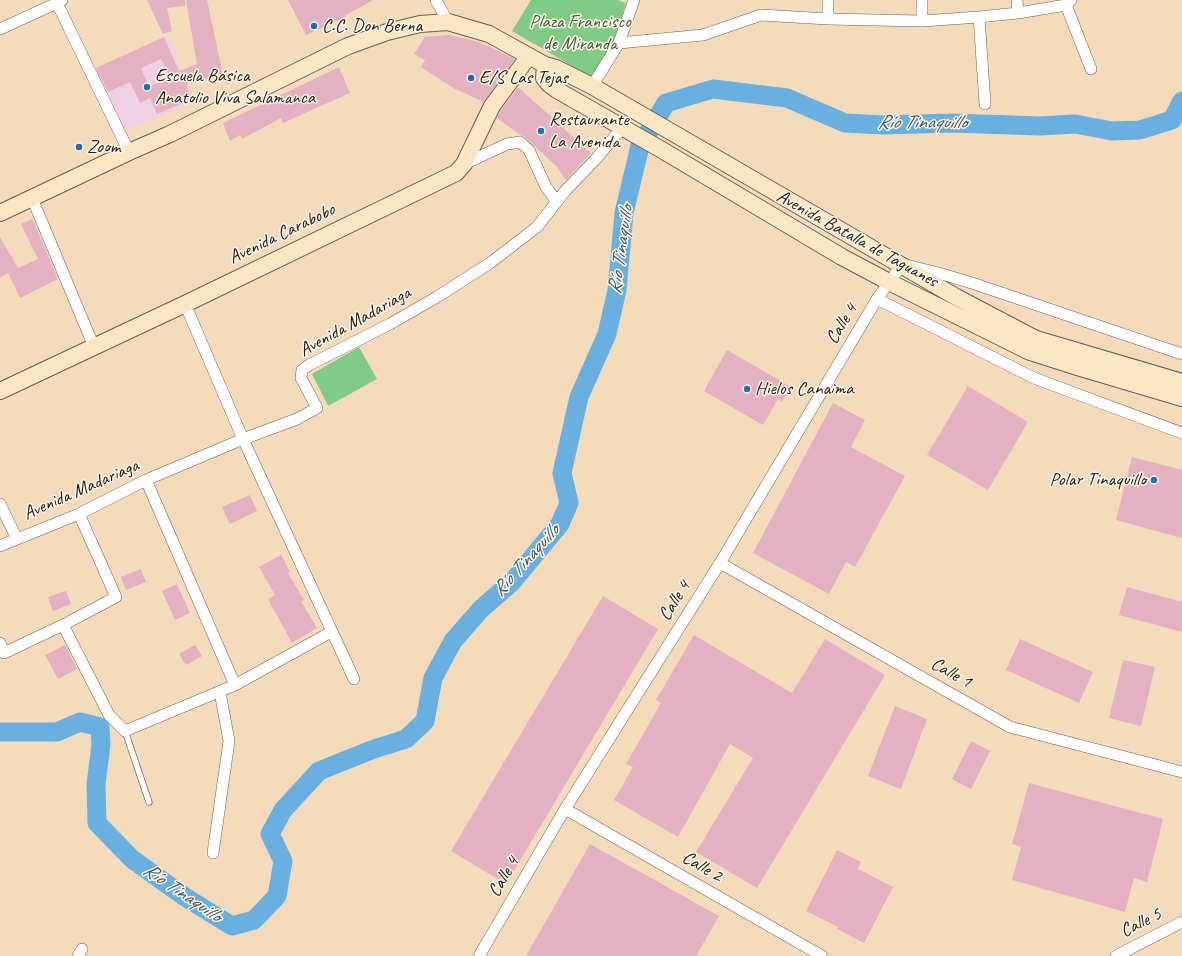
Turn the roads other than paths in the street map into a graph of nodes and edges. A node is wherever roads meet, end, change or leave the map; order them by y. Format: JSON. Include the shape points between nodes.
{"nodes":[{"id":1,"x":436,"y":0,"type":"edge"},
{"id":2,"x":634,"y":0,"type":"edge"},
{"id":3,"x":828,"y":0,"type":"edge"},
{"id":4,"x":922,"y":0,"type":"edge"},
{"id":5,"x":1017,"y":0,"type":"edge"},
{"id":6,"x":59,"y":2,"type":"edge"},
{"id":7,"x":1069,"y":3,"type":"edge"},
{"id":8,"x":1018,"y":13,"type":"junction"},
{"id":9,"x":978,"y":18,"type":"junction"},
{"id":10,"x":828,"y":19,"type":"junction"},
{"id":11,"x":922,"y":21,"type":"junction"},
{"id":12,"x":448,"y":22,"type":"junction"},
{"id":13,"x":0,"y":29,"type":"edge"},
{"id":14,"x":619,"y":43,"type":"junction"},
{"id":15,"x":529,"y":56,"type":"junction"},
{"id":16,"x":545,"y":65,"type":"junction"},
{"id":17,"x":1091,"y":70,"type":"dead end"},
{"id":18,"x":592,"y":86,"type":"junction"},
{"id":19,"x":985,"y":104,"type":"dead end"},
{"id":20,"x":626,"y":130,"type":"junction"},
{"id":21,"x":129,"y":152,"type":"junction"},
{"id":22,"x":464,"y":164,"type":"junction"},
{"id":23,"x":32,"y":198,"type":"junction"},
{"id":24,"x":557,"y":202,"type":"junction"},
{"id":25,"x":0,"y":213,"type":"edge"},
{"id":26,"x":901,"y":266,"type":"junction"},
{"id":27,"x":889,"y":282,"type":"junction"},
{"id":28,"x":877,"y":299,"type":"junction"},
{"id":29,"x":185,"y":304,"type":"junction"},
{"id":30,"x":94,"y":347,"type":"junction"},
{"id":31,"x":1182,"y":354,"type":"edge"},
{"id":32,"x":1182,"y":382,"type":"edge"},
{"id":33,"x":0,"y":391,"type":"edge"},
{"id":34,"x":1182,"y":398,"type":"edge"},
{"id":35,"x":1182,"y":433,"type":"edge"},
{"id":36,"x":243,"y":439,"type":"junction"},
{"id":37,"x":146,"y":480,"type":"junction"},
{"id":38,"x":0,"y":504,"type":"edge"},
{"id":39,"x":79,"y":514,"type":"junction"},
{"id":40,"x":17,"y":539,"type":"junction"},
{"id":41,"x":0,"y":546,"type":"edge"},
{"id":42,"x":720,"y":563,"type":"junction"},
{"id":43,"x":63,"y":625,"type":"junction"},
{"id":44,"x":332,"y":632,"type":"junction"},
{"id":45,"x":0,"y":643,"type":"edge"},
{"id":46,"x":354,"y":679,"type":"dead end"},
{"id":47,"x":235,"y":685,"type":"junction"},
{"id":48,"x":220,"y":692,"type":"junction"},
{"id":49,"x":125,"y":731,"type":"junction"},
{"id":50,"x":1182,"y":772,"type":"edge"},
{"id":51,"x":149,"y":802,"type":"dead end"},
{"id":52,"x":565,"y":809,"type":"junction"},
{"id":53,"x":213,"y":853,"type":"dead end"},
{"id":54,"x":1182,"y":922,"type":"edge"},
{"id":55,"x":479,"y":956,"type":"edge"},
{"id":56,"x":822,"y":956,"type":"edge"},
{"id":57,"x":1116,"y":956,"type":"edge"}],
"edges":[{"from":1,"to":12,"type":"street"},
{"from":2,"to":14,"type":"street"},
{"from":3,"to":10,"type":"street"},
{"from":4,"to":11,"type":"street"},
{"from":5,"to":8,"type":"street"},
{"from":6,"to":13,"type":"street"},
{"from":6,"to":21,"type":"street"},
{"from":7,"to":8,"type":"street"},
{"from":7,"to":17,"type":"street"},
{"from":8,"to":9,"type":"street"},
{"from":9,"to":11,"type":"street"},
{"from":9,"to":19,"type":"street"},
{"from":10,"to":11,"type":"street"},
{"from":10,"to":14,"type":"street","via":[[761,15],[703,36]]},
{"from":12,"to":15,"type":"street","name":"Avenida Batalla de Taguanes","via":[[489,34]]},
{"from":12,"to":21,"type":"street","via":[[420,24],[393,30],[348,46]]},
{"from":14,"to":18,"type":"street"},
{"from":15,"to":16,"type":"street","name":"Avenida Batalla de Taguanes"},
{"from":15,"to":22,"type":"street","name":"Avenida Carabobo","via":[[492,106]]},
{"from":16,"to":18,"type":"street","name":"Avenida Batalla de Taguanes"},
{"from":16,"to":20,"type":"street","name":"Avenida Batalla de Taguanes","via":[[544,78],[549,84]]},
{"from":18,"to":26,"type":"street","name":"Avenida Batalla de Taguanes"},
{"from":20,"to":24,"type":"street","name":"Avenida Madariaga"},
{"from":20,"to":27,"type":"street","name":"Avenida Batalla de Taguanes"},
{"from":21,"to":23,"type":"street"},
{"from":22,"to":24,"type":"street","via":[[507,144],[520,142],[529,150],[546,187]]},
{"from":22,"to":29,"type":"street","name":"Avenida Carabobo","via":[[456,173]]},
{"from":23,"to":25,"type":"street"},
{"from":23,"to":30,"type":"street"},
{"from":24,"to":36,"type":"street","name":"Avenida Madariaga","via":[[537,227],[490,263],[390,324],[302,370],[302,378],[317,408],[297,419]]},
{"from":26,"to":27,"type":"street","name":"Calle 4"},
{"from":26,"to":31,"type":"street","via":[[910,266],[975,284]]},
{"from":26,"to":32,"type":"street","name":"Avenida Batalla de Taguanes","via":[[1036,338]]},
{"from":27,"to":28,"type":"street","name":"Calle 4"},
{"from":27,"to":34,"type":"street","name":"Avenida Batalla de Taguanes","via":[[1030,352]]},
{"from":28,"to":35,"type":"street","via":[[1034,378]]},
{"from":28,"to":42,"type":"street","name":"Calle 4"},
{"from":29,"to":30,"type":"street","name":"Avenida Carabobo"},
{"from":29,"to":36,"type":"street"},
{"from":30,"to":33,"type":"street","name":"Avenida Carabobo"},
{"from":36,"to":37,"type":"street","name":"Avenida Madariaga"},
{"from":36,"to":44,"type":"street"},
{"from":37,"to":39,"type":"street","name":"Avenida Madariaga"},
{"from":37,"to":47,"type":"street"},
{"from":38,"to":40,"type":"street"},
{"from":39,"to":40,"type":"street","name":"Avenida Madariaga"},
{"from":39,"to":43,"type":"street","via":[[116,597]]},
{"from":40,"to":41,"type":"street","name":"Avenida Madariaga"},
{"from":42,"to":50,"type":"street","name":"Calle 1","via":[[1010,726]]},
{"from":42,"to":52,"type":"street","name":"Calle 4"},
{"from":43,"to":45,"type":"street","via":[[4,653]]},
{"from":43,"to":49,"type":"street","via":[[109,715]]},
{"from":44,"to":46,"type":"street"},
{"from":44,"to":47,"type":"street"},
{"from":47,"to":48,"type":"street"},
{"from":48,"to":49,"type":"street"},
{"from":48,"to":53,"type":"street","via":[[230,741]]},
{"from":49,"to":51,"type":"lane"},
{"from":52,"to":55,"type":"street","name":"Calle 4"},
{"from":52,"to":56,"type":"street","name":"Calle 2"},
{"from":54,"to":57,"type":"street","name":"Calle 5"}]}
